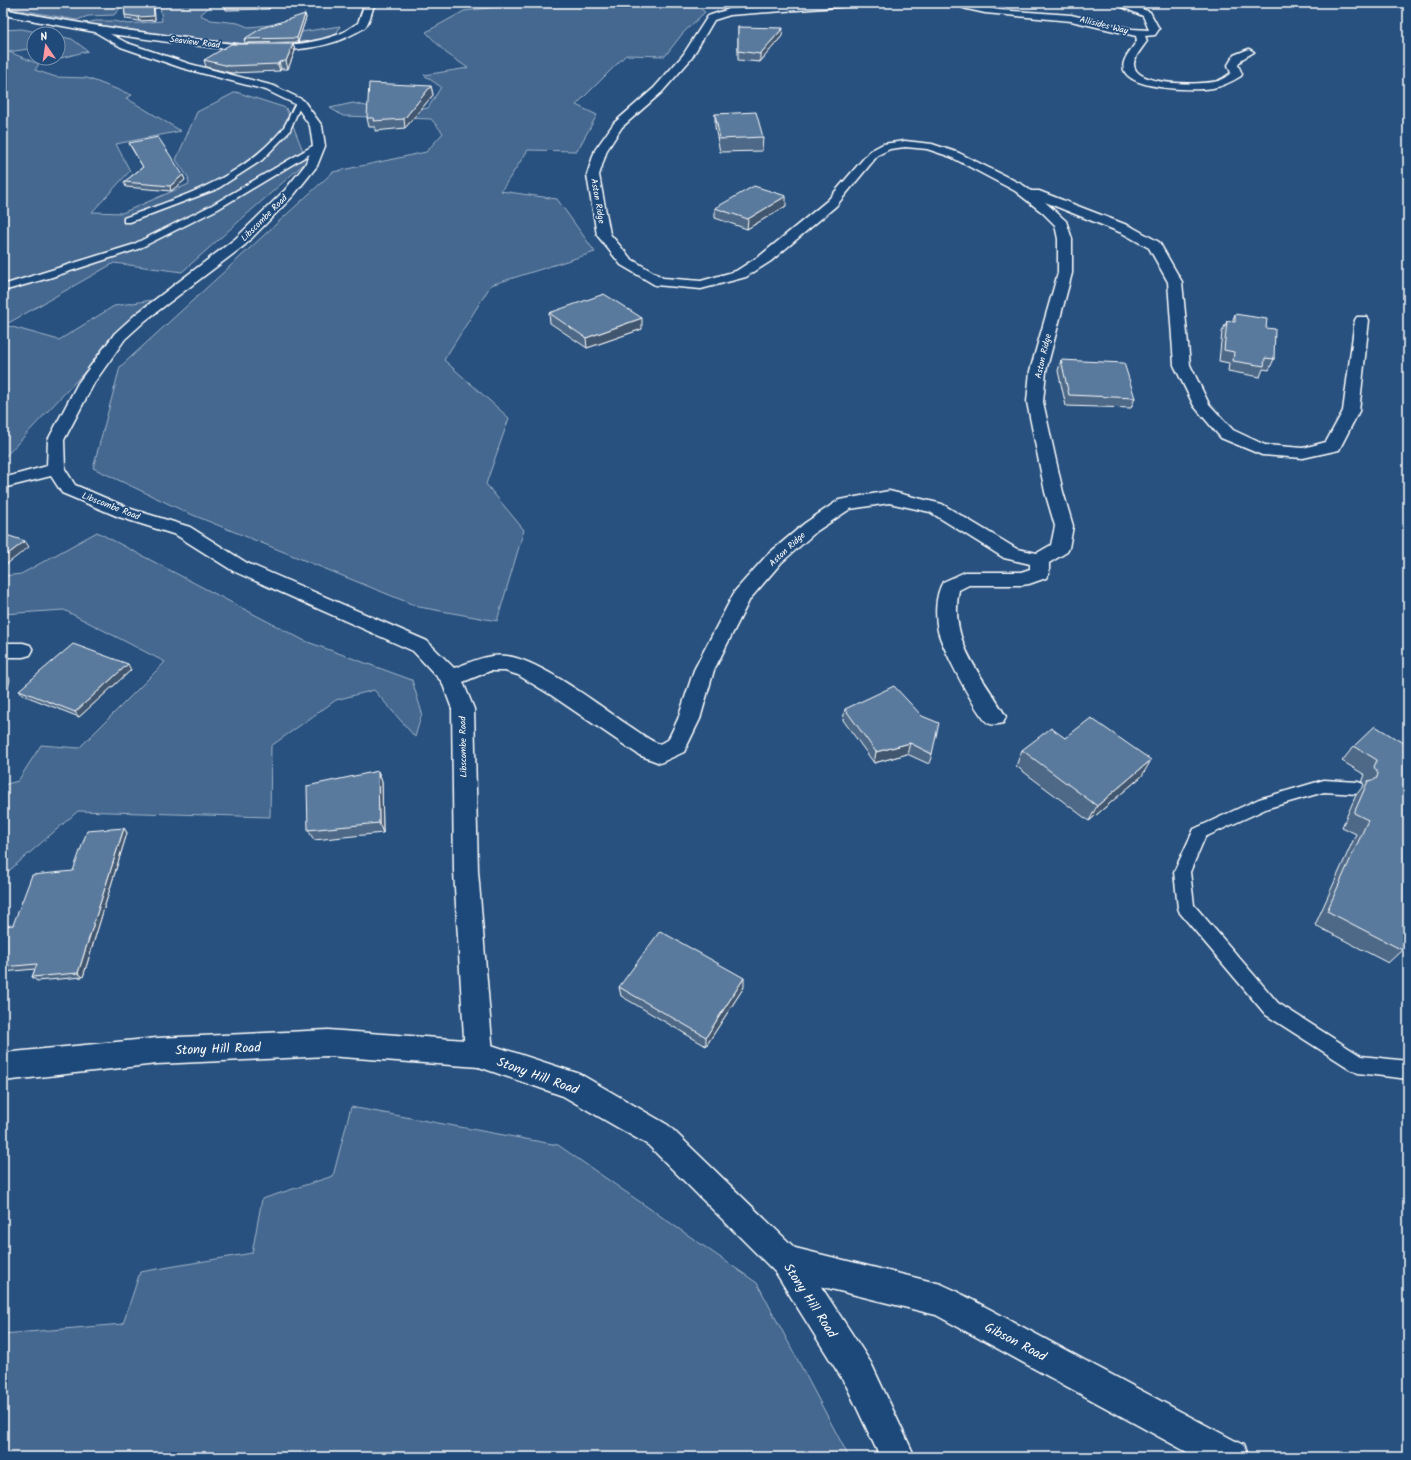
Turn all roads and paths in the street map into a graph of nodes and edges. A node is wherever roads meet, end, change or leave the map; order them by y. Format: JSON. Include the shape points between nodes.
{"nodes":[{"id":1,"x":370,"y":3,"type":"edge"},
{"id":2,"x":851,"y":3,"type":"edge"},
{"id":3,"x":956,"y":3,"type":"edge"},
{"id":4,"x":1118,"y":3,"type":"edge"},
{"id":5,"x":3,"y":12,"type":"edge"},
{"id":6,"x":98,"y":30,"type":"junction"},
{"id":7,"x":1140,"y":34,"type":"junction"},
{"id":8,"x":1249,"y":52,"type":"dead end"},
{"id":9,"x":299,"y":102,"type":"junction"},
{"id":10,"x":319,"y":146,"type":"junction"},
{"id":11,"x":1019,"y":188,"type":"junction"},
{"id":12,"x":127,"y":220,"type":"dead end"},
{"id":13,"x":3,"y":288,"type":"edge"},
{"id":14,"x":1362,"y":320,"type":"dead end"},
{"id":15,"x":56,"y":469,"type":"junction"},
{"id":16,"x":3,"y":483,"type":"edge"},
{"id":17,"x":1040,"y":560,"type":"junction"},
{"id":18,"x":451,"y":678,"type":"junction"},
{"id":19,"x":995,"y":717,"type":"dead end"},
{"id":20,"x":1358,"y":788,"type":"dead end"},
{"id":21,"x":479,"y":1054,"type":"junction"},
{"id":22,"x":3,"y":1067,"type":"edge"},
{"id":23,"x":1408,"y":1070,"type":"edge"},
{"id":24,"x":788,"y":1262,"type":"junction"},
{"id":25,"x":898,"y":1457,"type":"edge"},
{"id":26,"x":1231,"y":1457,"type":"edge"}],
"edges":[{"from":1,"to":6,"type":"street","name":"Seaview Road","via":[[362,25],[341,37],[284,48],[236,47]]},
{"from":2,"to":11,"type":"street","name":"Aston Ridge","via":[[724,9],[711,18],[687,57],[658,90],[618,125],[601,150],[593,175],[604,235],[626,262],[660,282],[701,285],[741,274],[766,258],[832,203],[874,153],[887,146],[928,146],[954,155]]},
{"from":3,"to":7,"type":"street","name":"Allisides Way","via":[[999,14],[1097,22]]},
{"from":4,"to":7,"type":"street","name":"Allisides Way","via":[[1147,14],[1154,29],[1152,33]]},
{"from":5,"to":6,"type":"street","name":"Seaview Road"},
{"from":6,"to":9,"type":"street","via":[[124,45],[186,66],[270,88]]},
{"from":7,"to":8,"type":"street","via":[[1142,41],[1129,62],[1130,71],[1137,77],[1175,86],[1222,83],[1237,74],[1233,65],[1238,57]]},
{"from":9,"to":10,"type":"street","via":[[316,126]]},
{"from":9,"to":12,"type":"lane","via":[[286,130],[259,158],[214,187]]},
{"from":10,"to":13,"type":"lane","via":[[215,207],[135,247]]},
{"from":10,"to":15,"type":"street","name":"Libscombe Road","via":[[311,166],[289,193],[240,242],[141,317],[120,336],[86,383],[56,440]]},
{"from":11,"to":14,"type":"street","via":[[1127,230],[1154,245],[1175,282],[1182,366],[1202,406],[1227,434],[1262,450],[1303,453],[1333,446],[1351,411]]},
{"from":11,"to":17,"type":"street","name":"Aston Ridge","via":[[1061,224],[1065,238],[1065,272],[1038,371],[1035,402],[1064,526],[1060,548]]},
{"from":15,"to":16,"type":"street"},
{"from":15,"to":18,"type":"street","name":"Libscombe Road","via":[[68,489],[125,513],[183,531],[240,566],[420,646]]},
{"from":17,"to":18,"type":"street","name":"Aston Ridge","via":[[1011,554],[936,508],[889,497],[845,504],[811,527],[774,559],[742,596],[704,670],[689,719],[676,746],[660,754],[647,749],[559,689],[507,663],[488,664]]},
{"from":17,"to":19,"type":"street","via":[[1039,573],[1022,579],[965,578],[950,587],[946,605],[948,631],[969,678]]},
{"from":18,"to":21,"type":"street","name":"Libscombe Road","via":[[463,710],[466,870]]},
{"from":20,"to":23,"type":"lane","via":[[1324,786],[1264,803],[1199,833],[1182,872],[1186,908],[1272,1009],[1358,1064]]},
{"from":21,"to":22,"type":"street","name":"Stony Hill Road","via":[[328,1043],[157,1051]]},
{"from":21,"to":24,"type":"street","name":"Stony Hill Road","via":[[570,1084],[658,1135]]},
{"from":24,"to":25,"type":"street","name":"Stony Hill Road","via":[[859,1375]]},
{"from":24,"to":26,"type":"street","name":"Gibson Road","via":[[941,1300]]}]}
